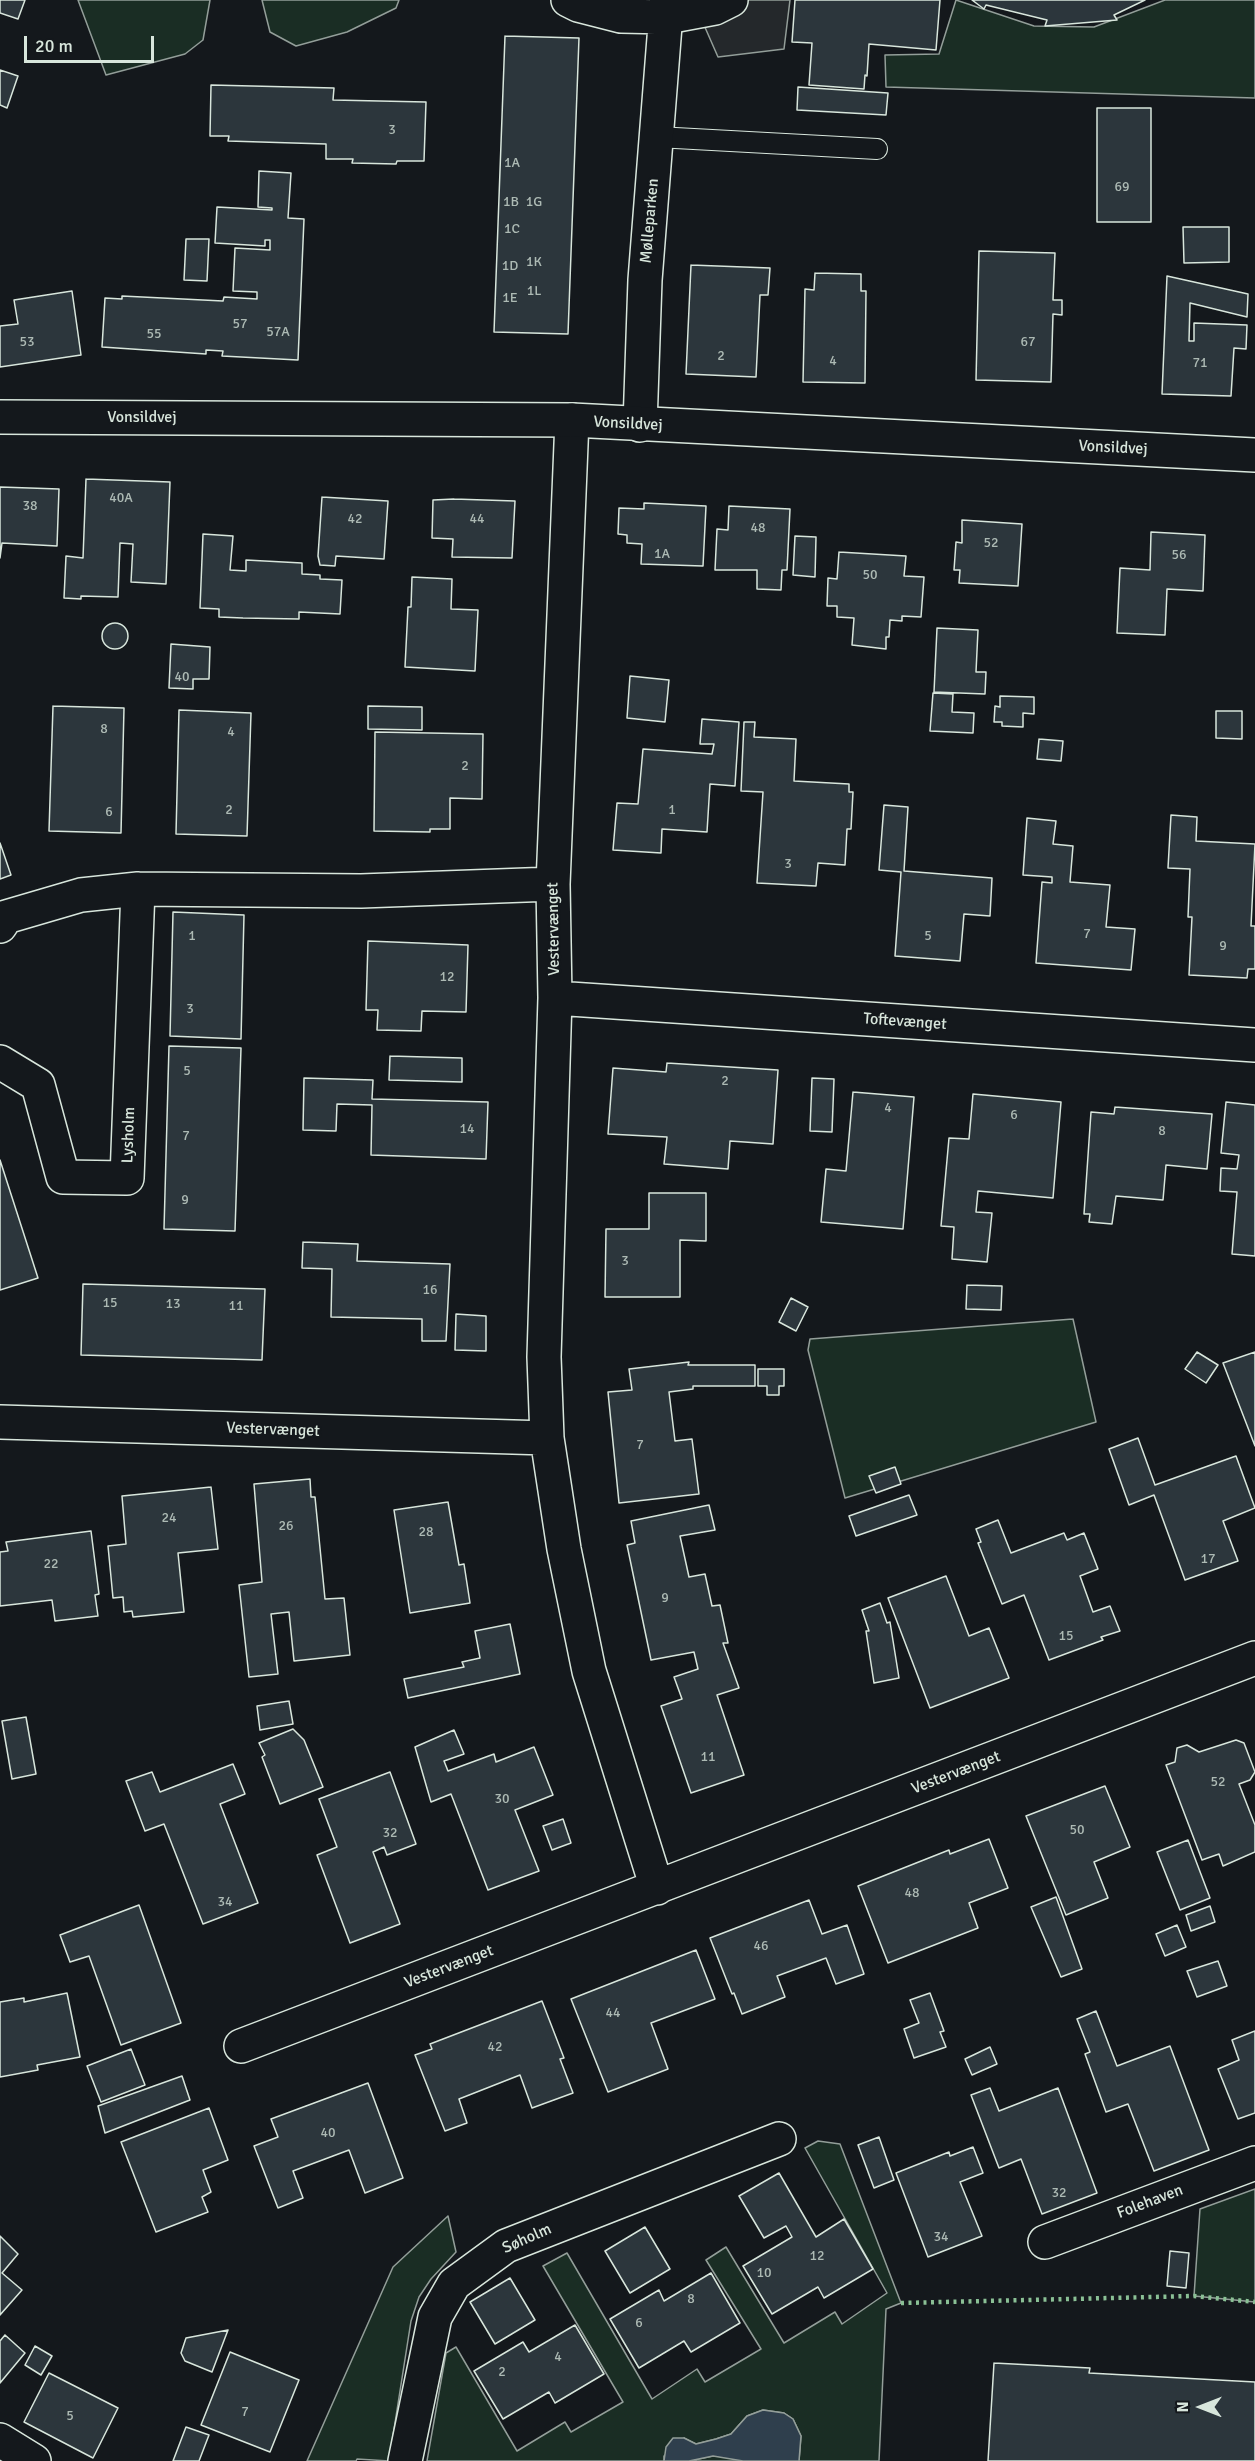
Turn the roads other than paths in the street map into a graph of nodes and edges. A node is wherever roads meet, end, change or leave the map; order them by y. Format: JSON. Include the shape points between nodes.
{"nodes":[{"id":1,"x":568,"y":0,"type":"edge"},
{"id":2,"x":731,"y":0,"type":"edge"},
{"id":3,"x":667,"y":8,"type":"edge"},
{"id":4,"x":657,"y":137,"type":"junction"},
{"id":5,"x":877,"y":149,"type":"dead end"},
{"id":6,"x":0,"y":417,"type":"edge"},
{"id":7,"x":572,"y":420,"type":"junction"},
{"id":8,"x":640,"y":425,"type":"junction"},
{"id":9,"x":1255,"y":455,"type":"edge"},
{"id":10,"x":553,"y":884,"type":"junction"},
{"id":11,"x":138,"y":889,"type":"junction"},
{"id":12,"x":0,"y":926,"type":"edge"},
{"id":13,"x":555,"y":998,"type":"junction"},
{"id":14,"x":1255,"y":1045,"type":"edge"},
{"id":15,"x":0,"y":1062,"type":"edge"},
{"id":16,"x":0,"y":1422,"type":"edge"},
{"id":17,"x":547,"y":1438,"type":"junction"},
{"id":18,"x":1255,"y":1658,"type":"edge"},
{"id":19,"x":657,"y":1888,"type":"junction"},
{"id":20,"x":240,"y":2046,"type":"dead end"},
{"id":21,"x":779,"y":2139,"type":"dead end"},
{"id":22,"x":1255,"y":2163,"type":"edge"},
{"id":23,"x":1045,"y":2242,"type":"dead end"},
{"id":24,"x":0,"y":2440,"type":"edge"},
{"id":25,"x":34,"y":2461,"type":"edge"},
{"id":26,"x":405,"y":2461,"type":"edge"}],
"edges":[{"from":1,"to":3,"type":"street","via":[[621,16]]},
{"from":2,"to":3,"type":"street","via":[[715,8]]},
{"from":3,"to":4,"type":"street","name":"Mølleparken"},
{"from":4,"to":5,"type":"lane"},
{"from":4,"to":8,"type":"street","name":"Mølleparken","via":[[645,280]]},
{"from":6,"to":7,"type":"street","name":"Vonsildvej"},
{"from":7,"to":8,"type":"street","name":"Vonsildvej"},
{"from":7,"to":10,"type":"street","name":"Vestervænget"},
{"from":8,"to":9,"type":"street","name":"Vonsildvej"},
{"from":10,"to":11,"type":"street","via":[[361,891]]},
{"from":10,"to":13,"type":"street","name":"Vestervænget"},
{"from":11,"to":12,"type":"street","via":[[81,895],[6,917]]},
{"from":11,"to":15,"type":"street","name":"Lysholm","via":[[127,1178],[63,1176],[38,1085]]},
{"from":13,"to":14,"type":"street","name":"Toftevænget"},
{"from":13,"to":17,"type":"street","name":"Vestervænget","via":[[544,1358]]},
{"from":16,"to":17,"type":"street","name":"Vestervænget"},
{"from":17,"to":19,"type":"street","name":"Vestervænget","via":[[564,1549],[590,1671]]},
{"from":18,"to":19,"type":"street","name":"Vestervænget"},
{"from":19,"to":20,"type":"street","name":"Vestervænget"},
{"from":21,"to":26,"type":"street","name":"Søholm","via":[[506,2246],[454,2284],[435,2317]]},
{"from":22,"to":23,"type":"street","name":"Folehaven"},
{"from":24,"to":25,"type":"street"}]}
